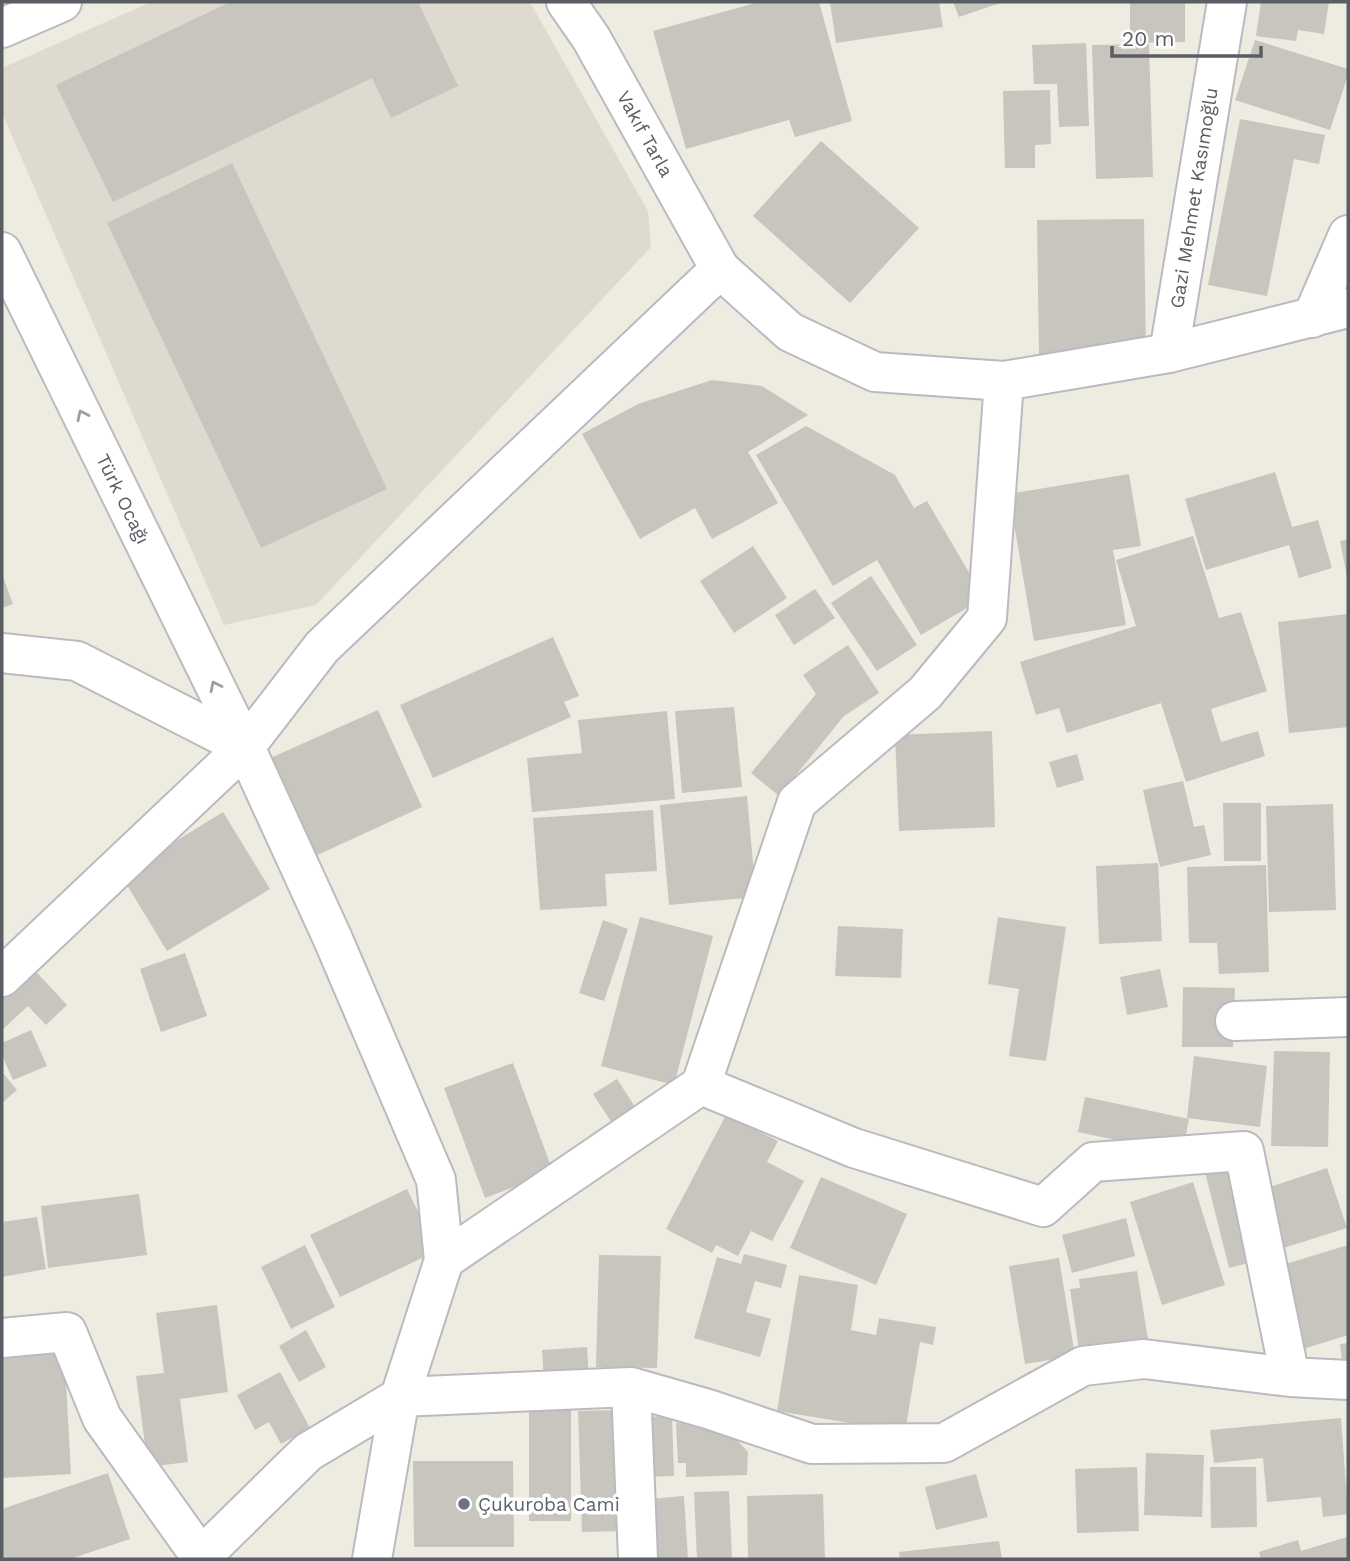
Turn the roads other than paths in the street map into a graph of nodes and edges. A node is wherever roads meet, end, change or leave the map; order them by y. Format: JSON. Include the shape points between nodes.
{"nodes":[{"id":1,"x":62,"y":2,"type":"edge"},
{"id":2,"x":566,"y":2,"type":"edge"},
{"id":3,"x":1227,"y":2,"type":"edge"},
{"id":4,"x":2,"y":28,"type":"edge"},
{"id":5,"x":1348,"y":235,"type":"edge"},
{"id":6,"x":2,"y":251,"type":"edge"},
{"id":7,"x":720,"y":269,"type":"junction"},
{"id":8,"x":1348,"y":308,"type":"edge"},
{"id":9,"x":1312,"y":318,"type":"junction"},
{"id":10,"x":1169,"y":353,"type":"junction"},
{"id":11,"x":1004,"y":380,"type":"junction"},
{"id":12,"x":2,"y":653,"type":"edge"},
{"id":13,"x":245,"y":747,"type":"junction"},
{"id":14,"x":2,"y":976,"type":"edge"},
{"id":15,"x":1348,"y":1017,"type":"edge"},
{"id":16,"x":1235,"y":1021,"type":"dead end"},
{"id":17,"x":701,"y":1084,"type":"junction"},
{"id":18,"x":444,"y":1260,"type":"junction"},
{"id":19,"x":2,"y":1338,"type":"edge"},
{"id":20,"x":1290,"y":1377,"type":"junction"},
{"id":21,"x":1348,"y":1380,"type":"edge"},
{"id":22,"x":631,"y":1387,"type":"junction"},
{"id":23,"x":400,"y":1396,"type":"junction"},
{"id":24,"x":372,"y":1559,"type":"edge"},
{"id":25,"x":638,"y":1559,"type":"edge"}],
"edges":[{"from":1,"to":4,"type":"street"},
{"from":2,"to":7,"type":"street","name":"Vakıf Tarla","via":[[591,38]]},
{"from":3,"to":10,"type":"street","name":"Gazi Mehmet Kasımoğlu"},
{"from":5,"to":9,"type":"street"},
{"from":13,"to":6,"type":"street","name":"Türk Ocağı","one_way":true},
{"from":7,"to":11,"type":"street","name":"Vakıf Tarla","via":[[790,332],[875,372]]},
{"from":7,"to":13,"type":"street","via":[[322,647]]},
{"from":8,"to":9,"type":"street","name":"Vakıf Tarla"},
{"from":9,"to":10,"type":"street","name":"Vakıf Tarla"},
{"from":10,"to":11,"type":"street","name":"Vakıf Tarla"},
{"from":11,"to":17,"type":"street","via":[[987,618],[925,692],[797,802]]},
{"from":12,"to":13,"type":"street","via":[[77,661]]},
{"from":13,"to":14,"type":"street"},
{"from":13,"to":18,"type":"street","name":"Türk Ocağı","via":[[436,1180]]},
{"from":15,"to":16,"type":"street"},
{"from":17,"to":18,"type":"street"},
{"from":17,"to":20,"type":"street","via":[[854,1148],[1044,1207],[1093,1162],[1244,1151]]},
{"from":18,"to":23,"type":"street"},
{"from":19,"to":23,"type":"street","via":[[67,1332],[102,1418],[201,1557],[308,1452]]},
{"from":20,"to":21,"type":"street"},
{"from":20,"to":22,"type":"street","via":[[1144,1359],[1083,1366],[944,1443],[812,1444]]},
{"from":22,"to":23,"type":"street"},
{"from":22,"to":25,"type":"street"},
{"from":23,"to":24,"type":"street"}]}
